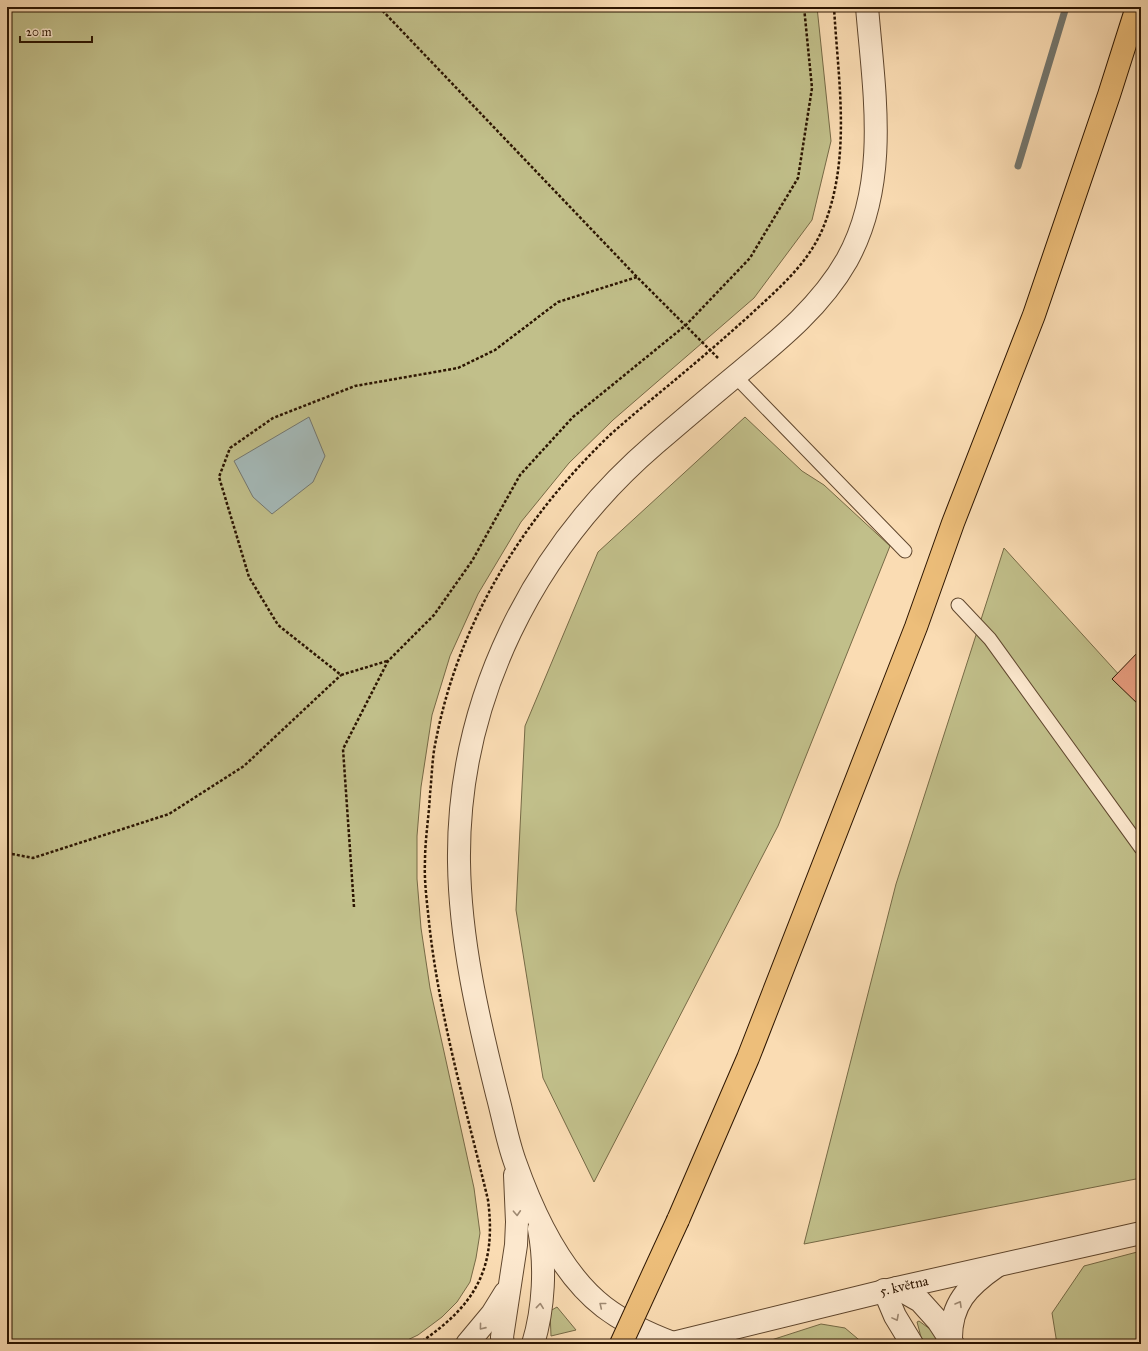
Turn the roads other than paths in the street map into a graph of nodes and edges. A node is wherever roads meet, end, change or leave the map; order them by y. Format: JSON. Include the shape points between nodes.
{"nodes":[{"id":1,"x":867,"y":7,"type":"edge"},
{"id":2,"x":1137,"y":7,"type":"edge"},
{"id":3,"x":735,"y":376,"type":"junction"},
{"id":4,"x":905,"y":551,"type":"dead end"},
{"id":5,"x":958,"y":605,"type":"dead end"},
{"id":6,"x":1141,"y":848,"type":"edge"},
{"id":7,"x":514,"y":1160,"type":"junction"},
{"id":8,"x":536,"y":1212,"type":"junction"},
{"id":9,"x":1141,"y":1233,"type":"edge"},
{"id":10,"x":997,"y":1266,"type":"junction"},
{"id":11,"x":511,"y":1284,"type":"junction"},
{"id":12,"x":890,"y":1289,"type":"junction"},
{"id":13,"x":952,"y":1342,"type":"edge"},
{"id":14,"x":467,"y":1344,"type":"edge"},
{"id":15,"x":502,"y":1344,"type":"edge"},
{"id":16,"x":533,"y":1344,"type":"edge"},
{"id":17,"x":621,"y":1344,"type":"edge"},
{"id":18,"x":671,"y":1344,"type":"edge"},
{"id":19,"x":912,"y":1344,"type":"edge"}],
"edges":[{"from":1,"to":3,"type":"street","via":[[876,145],[871,194],[858,234],[845,264],[821,297],[782,336]]},
{"from":2,"to":17,"type":"main road","bridge":true,"via":[[1034,316],[953,523],[916,627],[751,1050]]},
{"from":3,"to":4,"type":"lane"},
{"from":3,"to":7,"type":"street","via":[[628,469],[558,548],[516,618],[502,647],[482,702],[466,764],[462,792],[459,856],[461,898],[466,943],[482,1030]]},
{"from":5,"to":6,"type":"lane","via":[[990,639]]},
{"from":7,"to":8,"type":"street"},
{"from":7,"to":11,"type":"street","one_way":true,"via":[[517,1222]]},
{"from":16,"to":8,"type":"street","one_way":true,"via":[[542,1282],[541,1241]]},
{"from":18,"to":8,"type":"street","one_way":true,"via":[[622,1320],[583,1288],[553,1246]]},
{"from":9,"to":10,"type":"street","name":"5. května"},
{"from":10,"to":12,"type":"street","name":"5. května"},
{"from":13,"to":10,"type":"street","one_way":true,"via":[[951,1324],[958,1304],[975,1282]]},
{"from":11,"to":14,"type":"street","one_way":true,"via":[[492,1314]]},
{"from":11,"to":15,"type":"street"},
{"from":12,"to":13,"type":"street","via":[[920,1301]]},
{"from":12,"to":18,"type":"street","name":"5. května"},
{"from":12,"to":19,"type":"street","one_way":true,"via":[[895,1316]]}]}
